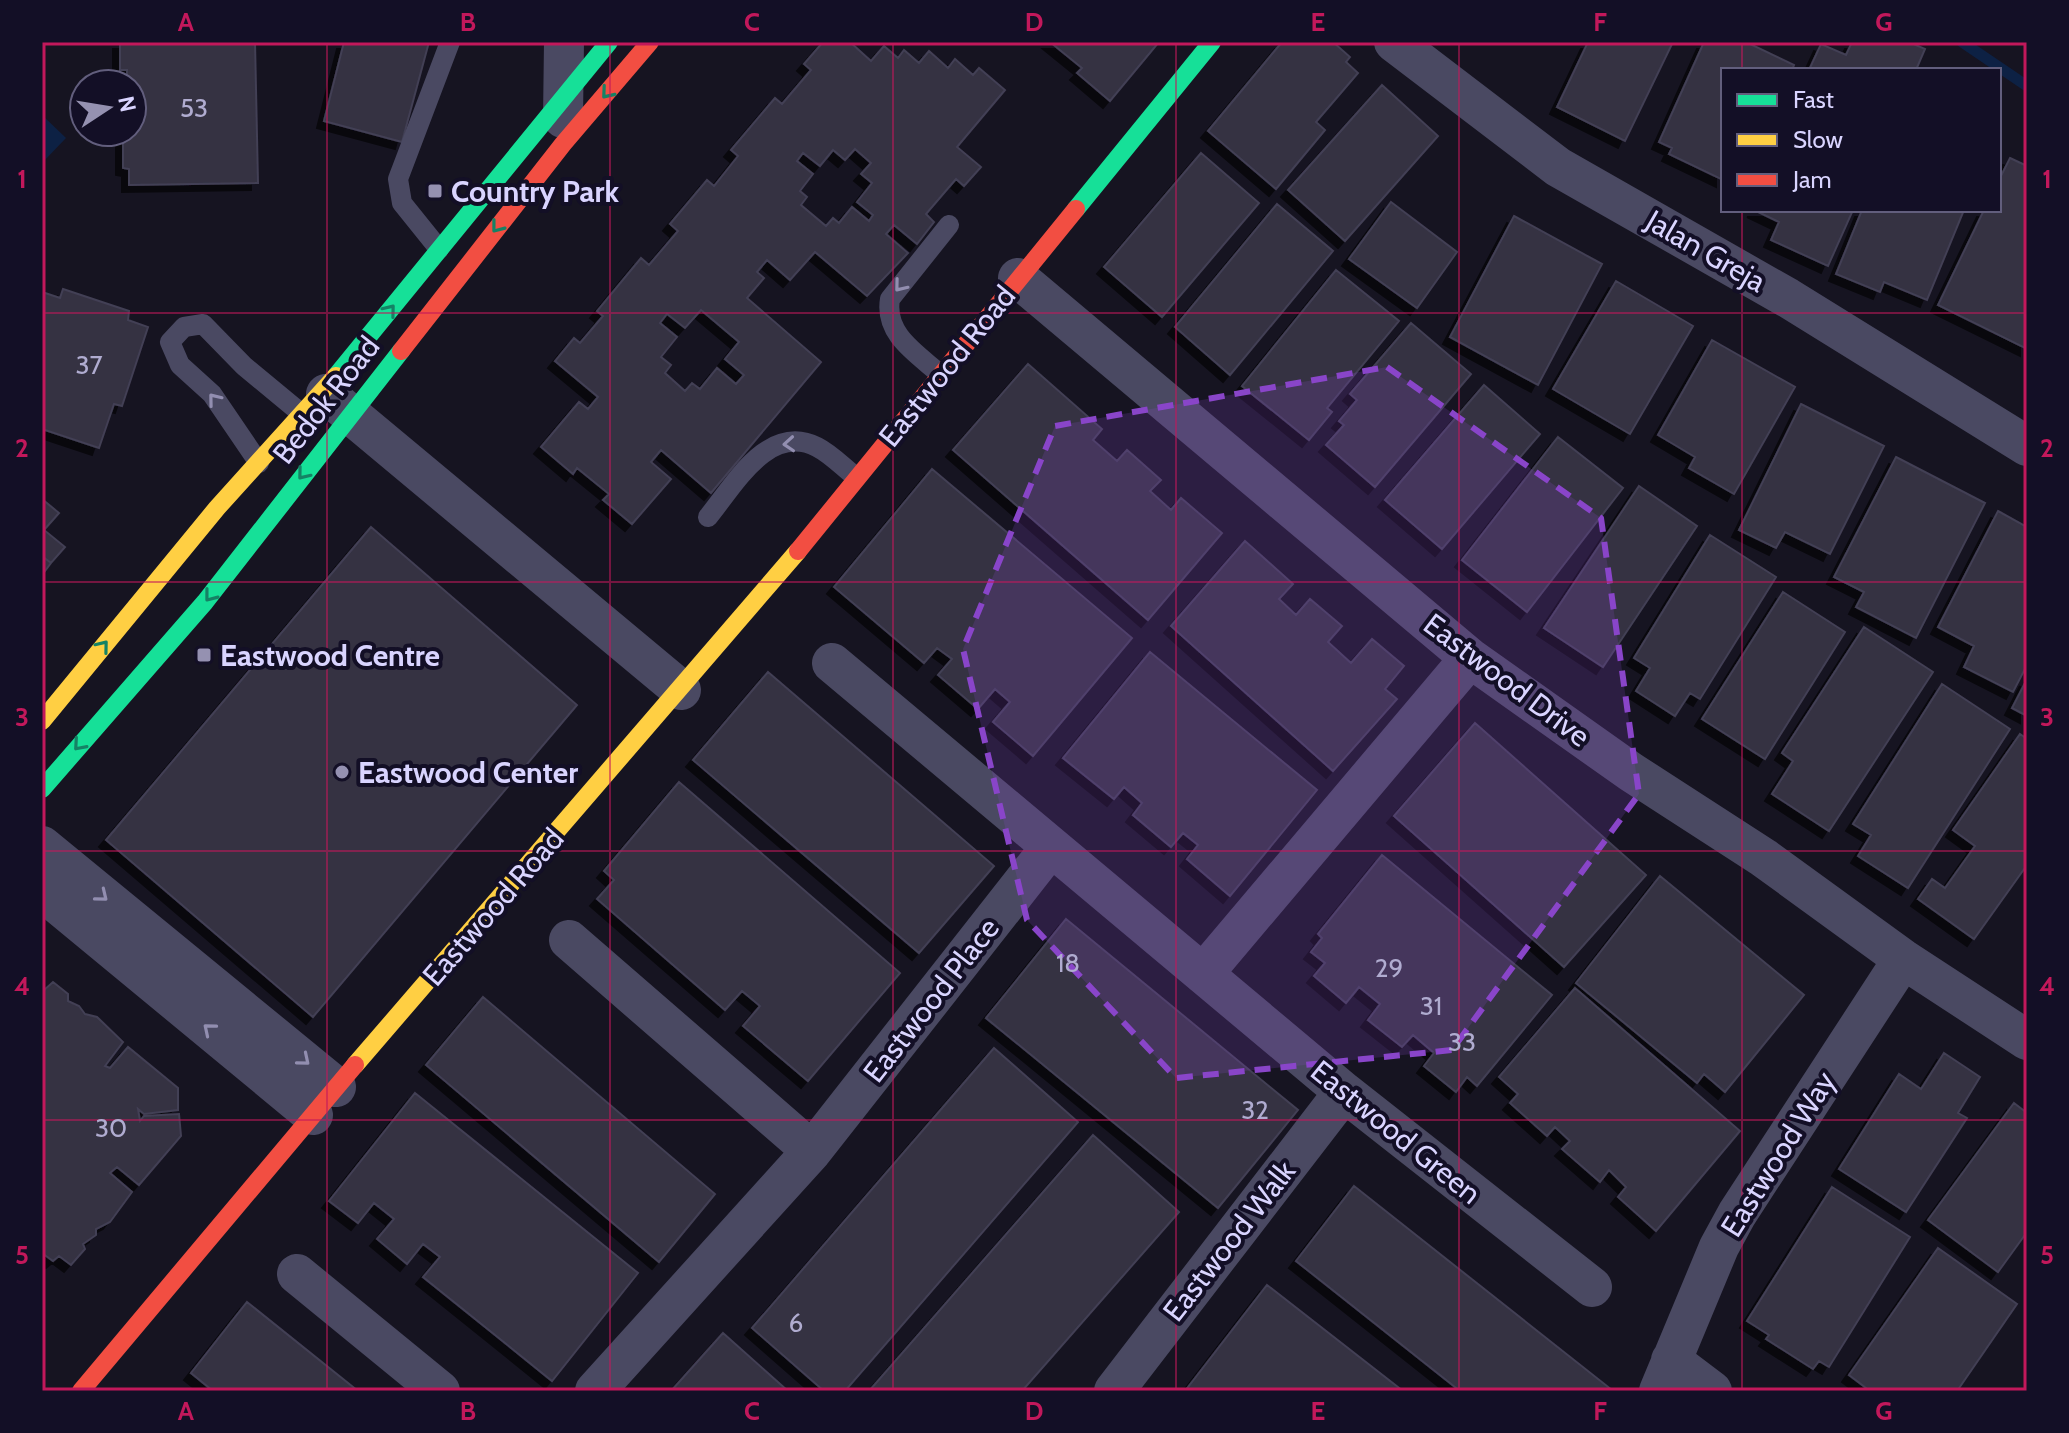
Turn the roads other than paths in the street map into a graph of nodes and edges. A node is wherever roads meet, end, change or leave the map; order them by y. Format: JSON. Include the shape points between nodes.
{"nodes":[{"id":1,"x":450,"y":42,"type":"edge"},
{"id":2,"x":564,"y":42,"type":"edge"},
{"id":3,"x":609,"y":42,"type":"edge"},
{"id":4,"x":650,"y":42,"type":"edge"},
{"id":5,"x":1212,"y":42,"type":"edge"},
{"id":6,"x":1394,"y":42,"type":"edge"},
{"id":7,"x":564,"y":96,"type":"junction"},
{"id":8,"x":563,"y":144,"type":"junction"},
{"id":9,"x":949,"y":225,"type":"dead end"},
{"id":10,"x":439,"y":249,"type":"junction"},
{"id":11,"x":1018,"y":278,"type":"junction"},
{"id":12,"x":940,"y":374,"type":"junction"},
{"id":13,"x":325,"y":407,"type":"junction"},
{"id":14,"x":2027,"y":446,"type":"edge"},
{"id":15,"x":259,"y":463,"type":"junction"},
{"id":16,"x":856,"y":477,"type":"junction"},
{"id":17,"x":708,"y":517,"type":"dead end"},
{"id":18,"x":1470,"y":658,"type":"junction"},
{"id":19,"x":832,"y":663,"type":"dead end"},
{"id":20,"x":681,"y":690,"type":"junction"},
{"id":21,"x":42,"y":721,"type":"edge"},
{"id":22,"x":42,"y":789,"type":"edge"},
{"id":23,"x":42,"y":846,"type":"edge"},
{"id":24,"x":1050,"y":848,"type":"junction"},
{"id":25,"x":42,"y":891,"type":"edge"},
{"id":26,"x":569,"y":940,"type":"dead end"},
{"id":27,"x":1903,"y":959,"type":"junction"},
{"id":28,"x":1203,"y":974,"type":"junction"},
{"id":29,"x":2027,"y":1040,"type":"edge"},
{"id":30,"x":1344,"y":1092,"type":"junction"},
{"id":31,"x":324,"y":1101,"type":"junction"},
{"id":32,"x":812,"y":1151,"type":"junction"},
{"id":33,"x":297,"y":1274,"type":"dead end"},
{"id":34,"x":1592,"y":1287,"type":"dead end"},
{"id":35,"x":1665,"y":1376,"type":"edge"},
{"id":36,"x":81,"y":1391,"type":"edge"},
{"id":37,"x":440,"y":1391,"type":"edge"},
{"id":38,"x":595,"y":1391,"type":"edge"},
{"id":39,"x":1114,"y":1391,"type":"edge"},
{"id":40,"x":1712,"y":1391,"type":"edge"}],
"edges":[{"from":1,"to":10,"type":"lane","via":[[398,179],[402,203]]},
{"from":2,"to":7,"type":"street"},
{"from":3,"to":7,"type":"main road","name":"Bedok Road"},
{"from":4,"to":8,"type":"main road","name":"Bedok Road","one_way":true},
{"from":5,"to":11,"type":"main road","name":"Eastwood Road"},
{"from":6,"to":14,"type":"street","name":"Jalan Greja","via":[[1558,167],[1788,298]]},
{"from":7,"to":8,"type":"street"},
{"from":7,"to":10,"type":"main road","name":"Bedok Road"},
{"from":8,"to":13,"type":"main road","name":"Bedok Road","one_way":true},
{"from":9,"to":12,"type":"lane","one_way":true,"via":[[890,299],[888,311],[900,337]]},
{"from":13,"to":10,"type":"main road","name":"Bedok Road","one_way":true},
{"from":11,"to":12,"type":"main road","name":"Eastwood Road"},
{"from":11,"to":18,"type":"street","name":"Eastwood Drive"},
{"from":12,"to":16,"type":"main road","name":"Eastwood Road"},
{"from":13,"to":15,"type":"main road","name":"Bedok Road"},
{"from":15,"to":13,"type":"lane","one_way":true,"via":[[212,394],[180,365],[170,342],[184,327],[203,324],[244,366]]},
{"from":13,"to":20,"type":"street"},
{"from":13,"to":22,"type":"main road","name":"Bedok Road","one_way":true,"via":[[205,602]]},
{"from":21,"to":15,"type":"main road","name":"Bedok Road","one_way":true},
{"from":16,"to":17,"type":"lane","one_way":true,"via":[[817,447],[784,442],[762,453]]},
{"from":16,"to":20,"type":"main road","name":"Eastwood Road"},
{"from":18,"to":27,"type":"street","name":"Eastwood Drive"},
{"from":18,"to":28,"type":"street"},
{"from":19,"to":24,"type":"street","name":"Eastwood Green"},
{"from":20,"to":31,"type":"main road","name":"Eastwood Road"},
{"from":23,"to":31,"type":"street","one_way":true},
{"from":24,"to":28,"type":"street","name":"Eastwood Green"},
{"from":24,"to":32,"type":"street","name":"Eastwood Place"},
{"from":31,"to":25,"type":"street","one_way":true},
{"from":26,"to":32,"type":"street"},
{"from":27,"to":29,"type":"street","name":"Eastwood Drive"},
{"from":27,"to":35,"type":"street","name":"Eastwood Way","via":[[1737,1214]]},
{"from":28,"to":30,"type":"street","name":"Eastwood Green"},
{"from":30,"to":34,"type":"street","name":"Eastwood Green"},
{"from":30,"to":39,"type":"street","name":"Eastwood Walk"},
{"from":31,"to":36,"type":"main road","name":"Eastwood Road"},
{"from":32,"to":38,"type":"street","name":"Eastwood Place"},
{"from":33,"to":37,"type":"street"},
{"from":35,"to":40,"type":"street","name":"Eastwood Way"}]}
